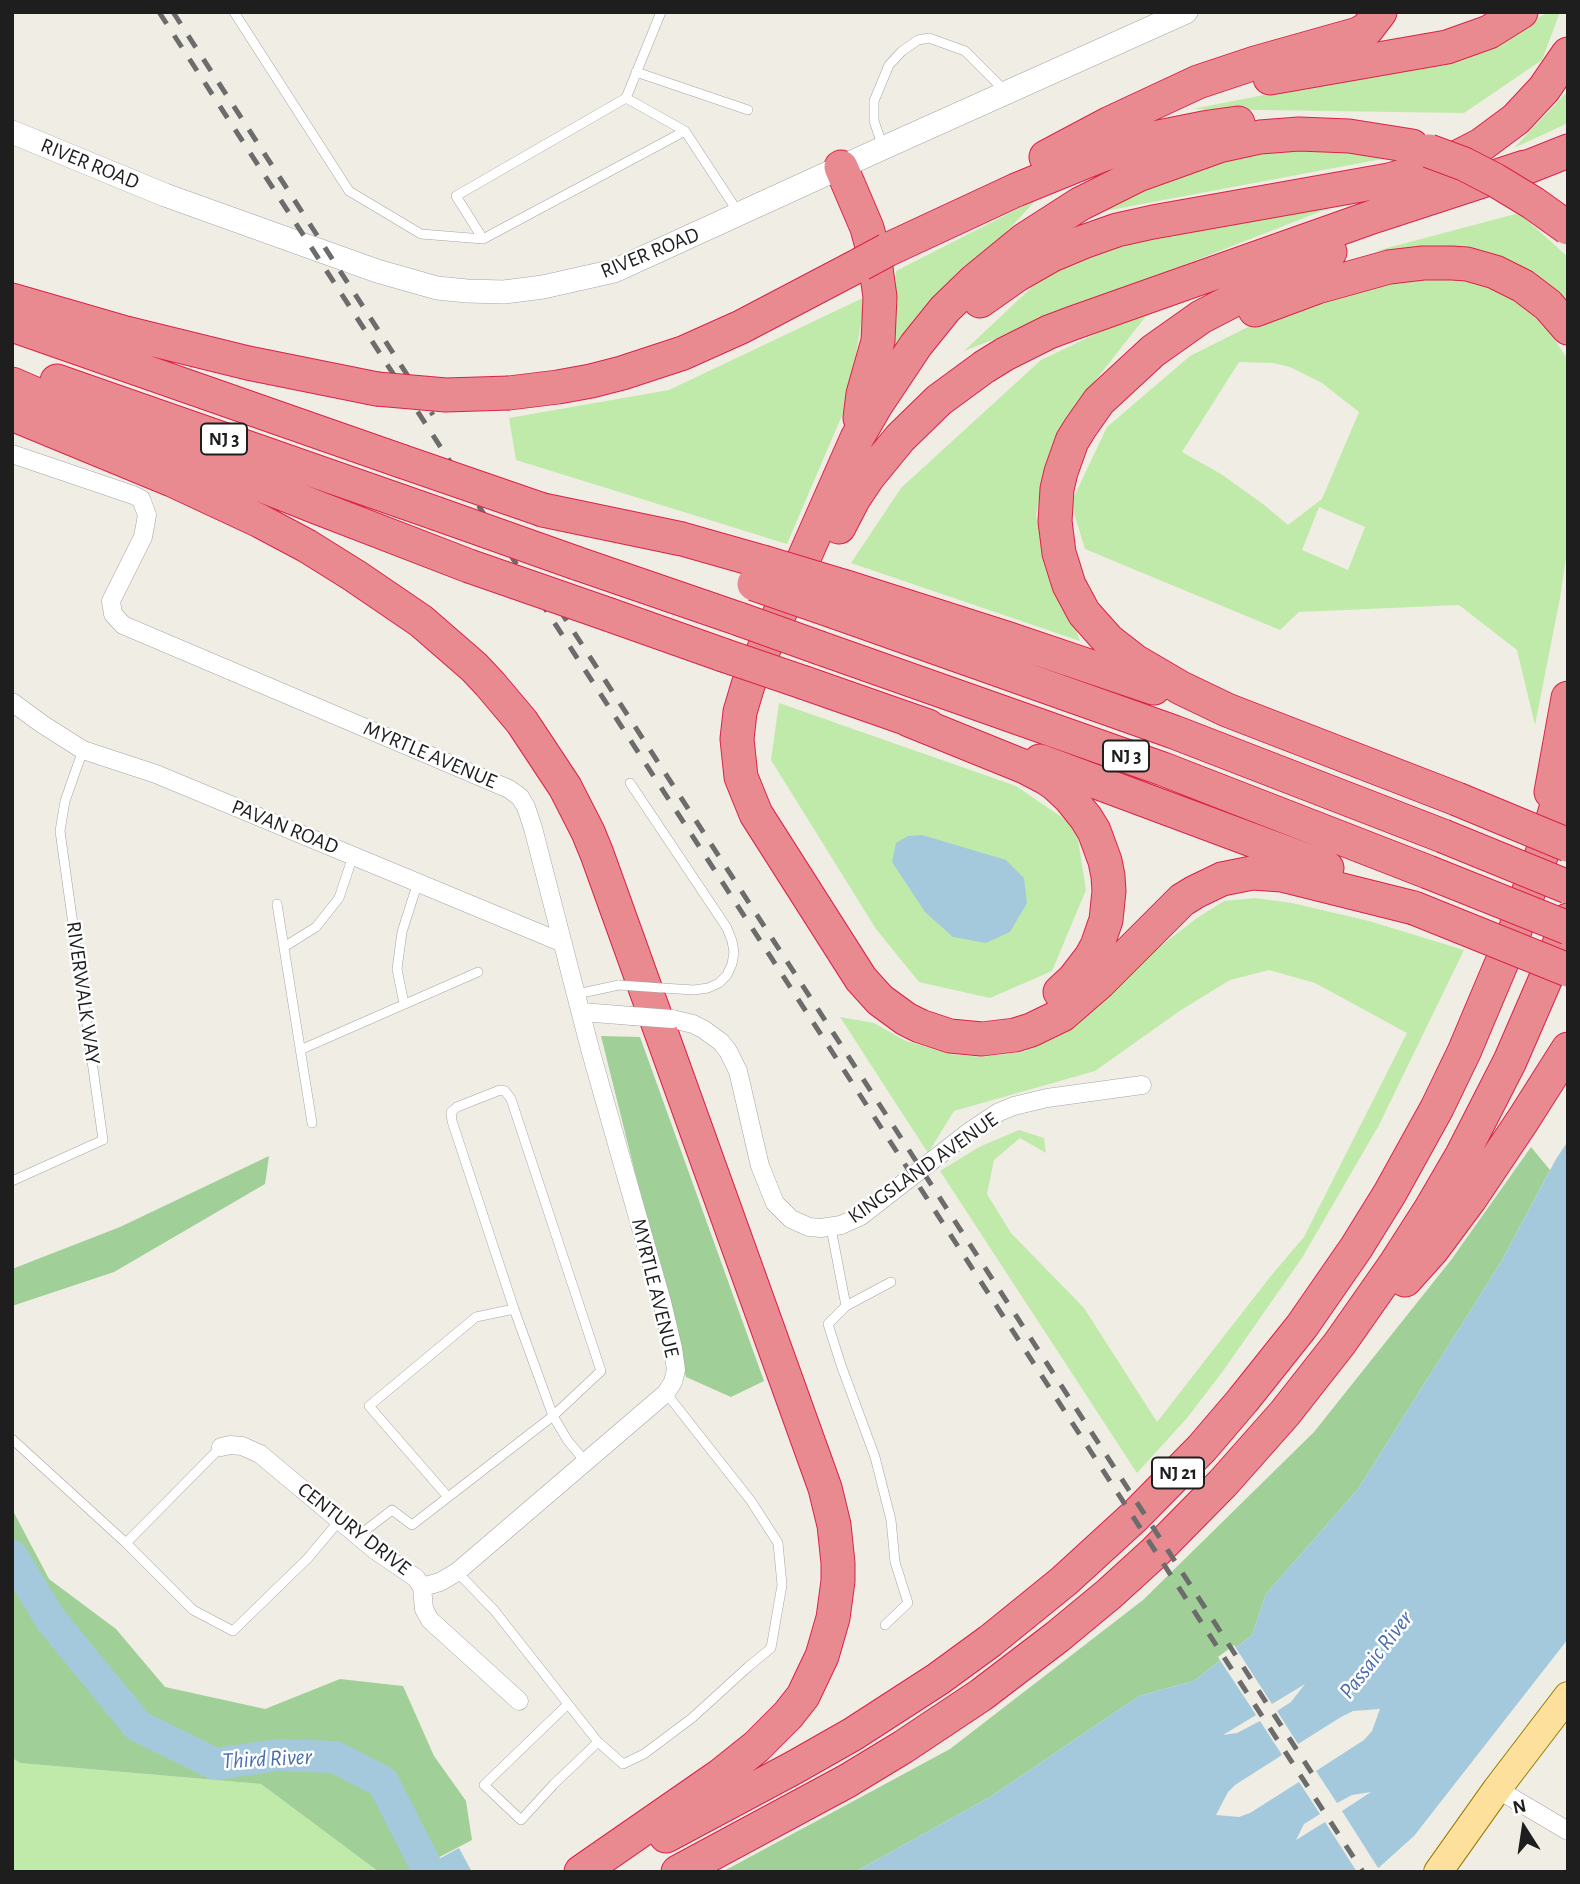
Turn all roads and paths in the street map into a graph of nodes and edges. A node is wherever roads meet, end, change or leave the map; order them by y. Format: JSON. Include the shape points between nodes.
{"nodes":[{"id":1,"x":234,"y":12,"type":"edge"},
{"id":2,"x":661,"y":12,"type":"edge"},
{"id":3,"x":1186,"y":12,"type":"edge"},
{"id":4,"x":1380,"y":12,"type":"edge"},
{"id":5,"x":1521,"y":12,"type":"edge"},
{"id":6,"x":1568,"y":54,"type":"edge"},
{"id":7,"x":636,"y":72,"type":"junction"},
{"id":8,"x":1007,"y":92,"type":"junction"},
{"id":9,"x":626,"y":98,"type":"junction"},
{"id":10,"x":748,"y":110,"type":"dead end"},
{"id":11,"x":1132,"y":113,"type":"junction"},
{"id":12,"x":685,"y":131,"type":"junction"},
{"id":13,"x":12,"y":132,"type":"edge"},
{"id":14,"x":883,"y":148,"type":"junction"},
{"id":15,"x":1421,"y":149,"type":"junction"},
{"id":16,"x":1568,"y":151,"type":"edge"},
{"id":17,"x":841,"y":167,"type":"junction"},
{"id":18,"x":1525,"y":167,"type":"junction"},
{"id":19,"x":740,"y":214,"type":"junction"},
{"id":20,"x":1568,"y":228,"type":"edge"},
{"id":21,"x":483,"y":239,"type":"junction"},
{"id":22,"x":874,"y":257,"type":"junction"},
{"id":23,"x":12,"y":300,"type":"edge"},
{"id":24,"x":12,"y":325,"type":"edge"},
{"id":25,"x":1568,"y":328,"type":"edge"},
{"id":26,"x":12,"y":365,"type":"edge"},
{"id":27,"x":1123,"y":379,"type":"junction"},
{"id":28,"x":12,"y":384,"type":"edge"},
{"id":29,"x":888,"y":389,"type":"junction"},
{"id":30,"x":12,"y":414,"type":"edge"},
{"id":31,"x":858,"y":438,"type":"junction"},
{"id":32,"x":12,"y":454,"type":"edge"},
{"id":33,"x":841,"y":600,"type":"junction"},
{"id":34,"x":1568,"y":698,"type":"edge"},
{"id":35,"x":15,"y":709,"type":"edge"},
{"id":36,"x":909,"y":720,"type":"junction"},
{"id":37,"x":1259,"y":723,"type":"junction"},
{"id":38,"x":83,"y":750,"type":"junction"},
{"id":39,"x":1568,"y":768,"type":"edge"},
{"id":40,"x":630,"y":783,"type":"dead end"},
{"id":41,"x":1568,"y":845,"type":"edge"},
{"id":42,"x":353,"y":856,"type":"junction"},
{"id":43,"x":1536,"y":871,"type":"junction"},
{"id":44,"x":418,"y":882,"type":"junction"},
{"id":45,"x":1568,"y":887,"type":"edge"},
{"id":46,"x":277,"y":904,"type":"dead end"},
{"id":47,"x":1414,"y":908,"type":"junction"},
{"id":48,"x":1568,"y":920,"type":"edge"},
{"id":49,"x":1568,"y":928,"type":"edge"},
{"id":50,"x":563,"y":943,"type":"junction"},
{"id":51,"x":284,"y":947,"type":"junction"},
{"id":52,"x":1568,"y":970,"type":"edge"},
{"id":53,"x":478,"y":972,"type":"dead end"},
{"id":54,"x":577,"y":994,"type":"junction"},
{"id":55,"x":404,"y":1004,"type":"junction"},
{"id":56,"x":582,"y":1012,"type":"junction"},
{"id":57,"x":1568,"y":1048,"type":"edge"},
{"id":58,"x":300,"y":1050,"type":"junction"},
{"id":59,"x":1142,"y":1085,"type":"dead end"},
{"id":60,"x":312,"y":1123,"type":"dead end"},
{"id":61,"x":12,"y":1181,"type":"edge"},
{"id":62,"x":831,"y":1228,"type":"junction"},
{"id":63,"x":891,"y":1282,"type":"dead end"},
{"id":64,"x":846,"y":1306,"type":"junction"},
{"id":65,"x":514,"y":1310,"type":"junction"},
{"id":66,"x":1340,"y":1343,"type":"junction"},
{"id":67,"x":666,"y":1394,"type":"junction"},
{"id":68,"x":553,"y":1416,"type":"junction"},
{"id":69,"x":12,"y":1439,"type":"edge"},
{"id":70,"x":221,"y":1447,"type":"joint"},
{"id":71,"x":585,"y":1461,"type":"junction"},
{"id":72,"x":449,"y":1497,"type":"junction"},
{"id":73,"x":339,"y":1521,"type":"junction"},
{"id":74,"x":359,"y":1538,"type":"junction"},
{"id":75,"x":126,"y":1543,"type":"junction"},
{"id":76,"x":457,"y":1572,"type":"junction"},
{"id":77,"x":422,"y":1587,"type":"junction"},
{"id":78,"x":885,"y":1625,"type":"dead end"},
{"id":79,"x":1568,"y":1696,"type":"edge"},
{"id":80,"x":519,"y":1701,"type":"dead end"},
{"id":81,"x":568,"y":1703,"type":"junction"},
{"id":82,"x":598,"y":1742,"type":"junction"},
{"id":83,"x":1497,"y":1789,"type":"junction"},
{"id":84,"x":1568,"y":1831,"type":"edge"},
{"id":85,"x":581,"y":1872,"type":"edge"},
{"id":86,"x":599,"y":1872,"type":"edge"},
{"id":87,"x":678,"y":1872,"type":"edge"},
{"id":88,"x":1438,"y":1872,"type":"edge"}],
"edges":[{"from":1,"to":21,"type":"lane","via":[[349,191],[421,234]]},
{"from":2,"to":7,"type":"lane"},
{"from":3,"to":8,"type":"street","name":"RIVER ROAD"},
{"from":4,"to":11,"type":"highway","via":[[1358,34],[1227,72]]},
{"from":5,"to":11,"type":"highway","via":[[1489,32],[1447,47],[1215,87]]},
{"from":6,"to":29,"type":"highway","via":[[1516,119],[1481,145],[1442,165],[1389,180],[1135,226],[1052,255],[971,308]]},
{"from":7,"to":9,"type":"lane"},
{"from":7,"to":10,"type":"lane"},
{"from":8,"to":14,"type":"street","name":"RIVER ROAD"},
{"from":8,"to":14,"type":"lane","via":[[965,51],[929,38],[918,40],[889,65],[874,101],[874,121]]},
{"from":9,"to":12,"type":"lane"},
{"from":9,"to":21,"type":"lane","via":[[456,197]]},
{"from":11,"to":22,"type":"highway","via":[[982,192]]},
{"from":12,"to":19,"type":"lane"},
{"from":12,"to":21,"type":"lane"},
{"from":13,"to":19,"type":"street","name":"RIVER ROAD","via":[[165,195],[437,288],[504,292],[614,271]]},
{"from":14,"to":17,"type":"street","name":"RIVER ROAD"},
{"from":15,"to":20,"type":"highway","bridge":true,"via":[[1495,180]]},
{"from":15,"to":22,"type":"highway","via":[[1366,131],[1302,121],[1247,122],[1181,132],[1128,145],[1074,166]]},
{"from":15,"to":29,"type":"highway","via":[[1317,134],[1260,137],[1199,152],[1118,184],[1041,228],[974,281],[930,327]]},
{"from":16,"to":18,"type":"highway"},
{"from":17,"to":19,"type":"street","name":"RIVER ROAD"},
{"from":17,"to":31,"type":"highway","via":[[867,228],[880,297],[878,341],[863,394]]},
{"from":18,"to":27,"type":"highway","via":[[1365,236],[1219,307],[1169,339]]},
{"from":18,"to":36,"type":"highway","via":[[1375,216],[1028,342],[939,400],[900,438],[854,498],[765,692],[757,728],[761,772],[776,805],[871,958],[895,987],[928,1008],[955,1016],[982,1019],[1024,1012],[1063,989],[1097,946],[1109,891],[1100,845],[1086,818],[1055,784],[1025,767]]},
{"from":22,"to":23,"type":"highway","bridge":true,"via":[[682,353],[591,381],[509,393],[377,389],[239,361]]},
{"from":24,"to":33,"type":"highway","number":"NJ 3","bridge":true,"via":[[543,510]]},
{"from":25,"to":27,"type":"highway","via":[[1537,295],[1495,272],[1452,263],[1407,264],[1275,302],[1174,349]]},
{"from":26,"to":49,"type":"highway","number":"NJ 3","bridge":true,"via":[[1163,769]]},
{"from":27,"to":37,"type":"highway","via":[[1099,401],[1065,457],[1055,529],[1066,577],[1084,613],[1122,652],[1181,688]]},
{"from":28,"to":36,"type":"highway","bridge":true,"via":[[469,566]]},
{"from":29,"to":31,"type":"highway"},
{"from":30,"to":85,"type":"highway","via":[[260,521],[421,621],[457,650],[522,722],[565,787],[597,854],[825,1488],[838,1572],[833,1618],[822,1656],[803,1696],[788,1714],[721,1775]]},
{"from":31,"to":47,"type":"highway","via":[[748,685],[737,739],[741,777],[756,814],[853,968],[880,1000],[920,1026],[950,1036],[990,1039],[1031,1030],[1075,1005],[1182,900],[1236,875],[1282,875]]},
{"from":32,"to":50,"type":"street","name":"MYRTLE AVENUE","via":[[141,499],[147,515],[144,537],[111,601],[113,614],[123,625],[465,769],[520,797],[533,828]]},
{"from":33,"to":37,"type":"highway","via":[[968,625]]},
{"from":33,"to":45,"type":"highway","number":"NJ 3","bridge":true},
{"from":34,"to":43,"type":"highway"},
{"from":35,"to":38,"type":"street","name":"PAVAN ROAD"},
{"from":36,"to":47,"type":"highway","via":[[1091,779],[1389,892]]},
{"from":37,"to":41,"type":"highway","bridge":true},
{"from":38,"to":42,"type":"street","name":"PAVAN ROAD","via":[[156,774]]},
{"from":38,"to":61,"type":"lane","name":"RIVERWALK WAY","via":[[60,831],[103,1140]]},
{"from":39,"to":43,"type":"highway","number":"NJ 21"},
{"from":40,"to":54,"type":"lane","bridge":true,"via":[[727,928],[734,952],[732,964],[727,975],[708,988],[619,985]]},
{"from":42,"to":44,"type":"street","name":"PAVAN ROAD"},
{"from":42,"to":51,"type":"lane","via":[[339,898],[316,927]]},
{"from":43,"to":86,"type":"highway","number":"NJ 21","via":[[1464,1052],[1390,1193],[1308,1317],[1202,1448],[1080,1567],[938,1679],[823,1751]]},
{"from":44,"to":50,"type":"street","name":"PAVAN ROAD"},
{"from":44,"to":55,"type":"lane","via":[[402,932],[397,969]]},
{"from":46,"to":51,"type":"lane"},
{"from":47,"to":52,"type":"highway","bridge":true},
{"from":48,"to":66,"type":"highway","number":"NJ 21","via":[[1523,1031],[1471,1137],[1413,1238]]},
{"from":50,"to":54,"type":"street","name":"MYRTLE AVENUE"},
{"from":51,"to":58,"type":"lane"},
{"from":53,"to":55,"type":"lane"},
{"from":54,"to":56,"type":"street","name":"MYRTLE AVENUE"},
{"from":55,"to":58,"type":"lane"},
{"from":56,"to":62,"type":"street","name":"KINGSLAND AVENUE","bridge":true,"via":[[673,1019],[713,1034],[734,1060],[760,1166],[775,1203],[801,1224]]},
{"from":56,"to":67,"type":"street","name":"MYRTLE AVENUE","via":[[673,1348],[676,1370]]},
{"from":57,"to":66,"type":"highway","via":[[1451,1225],[1404,1282]]},
{"from":58,"to":60,"type":"lane"},
{"from":59,"to":62,"type":"street","name":"KINGSLAND AVENUE","via":[[1047,1098],[999,1112],[861,1216]]},
{"from":62,"to":64,"type":"lane"},
{"from":63,"to":64,"type":"lane"},
{"from":64,"to":78,"type":"lane","via":[[828,1324],[874,1457],[908,1603]]},
{"from":65,"to":68,"type":"lane"},
{"from":65,"to":68,"type":"lane","via":[[451,1112],[500,1090],[511,1099],[601,1371]]},
{"from":65,"to":72,"type":"lane","via":[[476,1317],[369,1406]]},
{"from":66,"to":87,"type":"highway","number":"NJ 21","via":[[1223,1483],[1154,1553],[1049,1644],[903,1747]]},
{"from":67,"to":71,"type":"street"},
{"from":67,"to":82,"type":"lane","via":[[751,1501],[778,1543],[782,1585],[771,1648],[644,1754],[623,1765]]},
{"from":68,"to":71,"type":"lane"},
{"from":68,"to":72,"type":"lane"},
{"from":69,"to":75,"type":"lane"},
{"from":70,"to":73,"type":"street","name":"CENTURY DRIVE","via":[[242,1446],[260,1454]]},
{"from":70,"to":75,"type":"lane"},
{"from":71,"to":76,"type":"street"},
{"from":72,"to":74,"type":"lane","via":[[412,1525],[392,1510]]},
{"from":73,"to":74,"type":"street","name":"CENTURY DRIVE"},
{"from":73,"to":75,"type":"lane","via":[[309,1558],[233,1631],[193,1610]]},
{"from":74,"to":77,"type":"street","name":"CENTURY DRIVE","via":[[411,1573]]},
{"from":76,"to":77,"type":"street"},
{"from":76,"to":81,"type":"lane","via":[[494,1610]]},
{"from":77,"to":80,"type":"street","name":"CENTURY DRIVE","via":[[430,1620]]},
{"from":79,"to":83,"type":"main road"},
{"from":81,"to":82,"type":"lane"},
{"from":81,"to":82,"type":"lane","via":[[484,1785],[521,1820]]},
{"from":83,"to":84,"type":"street"},
{"from":83,"to":88,"type":"main road"}]}
